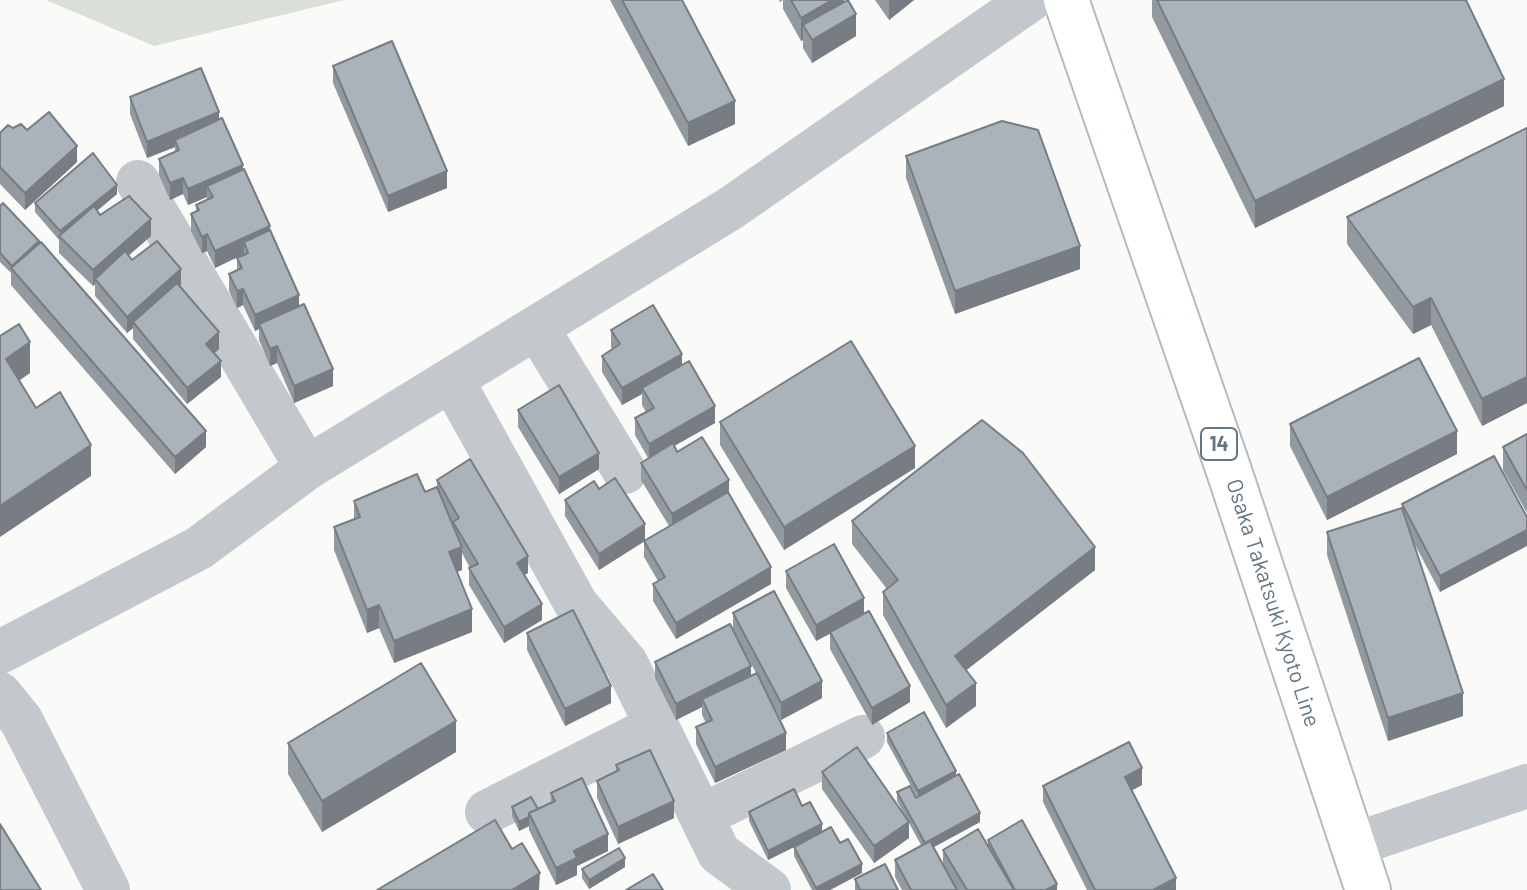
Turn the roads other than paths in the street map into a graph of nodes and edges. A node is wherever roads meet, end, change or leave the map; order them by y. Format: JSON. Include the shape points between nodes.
{"nodes":[{"id":1,"x":1030,"y":0,"type":"edge"},
{"id":2,"x":1066,"y":0,"type":"edge"},
{"id":3,"x":138,"y":182,"type":"dead end"},
{"id":4,"x":537,"y":328,"type":"junction"},
{"id":5,"x":452,"y":380,"type":"junction"},
{"id":6,"x":307,"y":468,"type":"junction"},
{"id":7,"x":625,"y":472,"type":"dead end"},
{"id":8,"x":0,"y":652,"type":"edge"},
{"id":9,"x":0,"y":694,"type":"edge"},
{"id":10,"x":655,"y":727,"type":"junction"},
{"id":11,"x":863,"y":737,"type":"dead end"},
{"id":12,"x":1527,"y":786,"type":"edge"},
{"id":13,"x":487,"y":812,"type":"dead end"},
{"id":14,"x":701,"y":816,"type":"junction"},
{"id":15,"x":1353,"y":845,"type":"junction"},
{"id":16,"x":108,"y":890,"type":"edge"},
{"id":17,"x":769,"y":890,"type":"edge"},
{"id":18,"x":1368,"y":890,"type":"edge"}],
"edges":[{"from":1,"to":4,"type":"street","via":[[731,208]]},
{"from":2,"to":15,"type":"main road","name":"Osaka Takatsuki Kyoto Line","number":"14"},
{"from":3,"to":6,"type":"street"},
{"from":4,"to":5,"type":"street"},
{"from":4,"to":7,"type":"street"},
{"from":5,"to":6,"type":"street"},
{"from":5,"to":10,"type":"street","via":[[576,604],[626,663]]},
{"from":6,"to":8,"type":"street","via":[[199,548]]},
{"from":9,"to":16,"type":"street","via":[[21,720]]},
{"from":10,"to":13,"type":"street"},
{"from":10,"to":14,"type":"street"},
{"from":11,"to":14,"type":"street"},
{"from":12,"to":15,"type":"street"},
{"from":14,"to":17,"type":"street","via":[[719,853]]},
{"from":15,"to":18,"type":"main road","name":"Osaka Takatsuki Kyoto Line","number":"14"}]}
